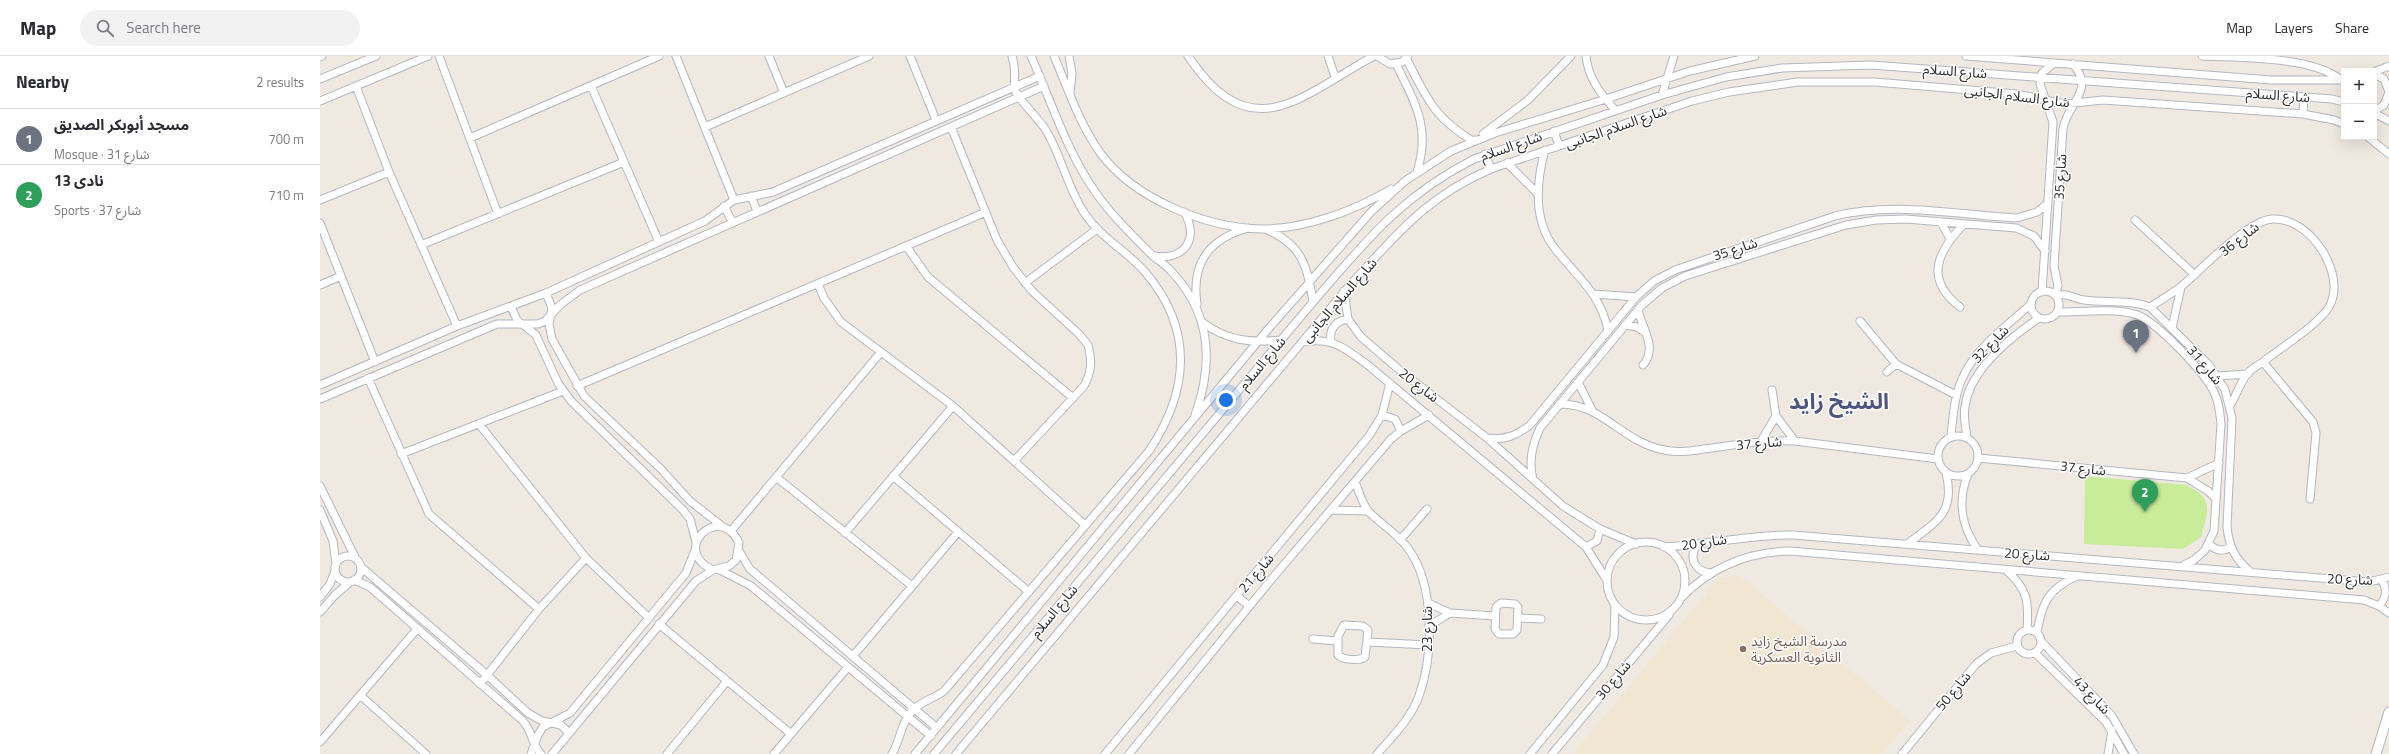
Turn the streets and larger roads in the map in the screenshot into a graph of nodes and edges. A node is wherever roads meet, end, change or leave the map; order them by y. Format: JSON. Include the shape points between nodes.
{"nodes":[{"id":1,"x":376,"y":56,"type":"edge"},
{"id":2,"x":428,"y":56,"type":"edge"},
{"id":3,"x":439,"y":56,"type":"edge"},
{"id":4,"x":660,"y":56,"type":"edge"},
{"id":5,"x":676,"y":56,"type":"edge"},
{"id":6,"x":769,"y":56,"type":"edge"},
{"id":7,"x":869,"y":56,"type":"edge"},
{"id":8,"x":910,"y":56,"type":"edge"},
{"id":9,"x":1012,"y":56,"type":"edge"},
{"id":10,"x":1031,"y":56,"type":"edge"},
{"id":11,"x":1054,"y":56,"type":"edge"},
{"id":12,"x":1069,"y":56,"type":"edge"},
{"id":13,"x":1188,"y":56,"type":"edge"},
{"id":14,"x":1328,"y":56,"type":"edge"},
{"id":15,"x":1376,"y":56,"type":"edge"},
{"id":16,"x":1571,"y":56,"type":"edge"},
{"id":17,"x":1586,"y":56,"type":"edge"},
{"id":18,"x":1674,"y":56,"type":"edge"},
{"id":19,"x":1755,"y":56,"type":"edge"},
{"id":20,"x":1966,"y":56,"type":"edge"},
{"id":21,"x":1978,"y":56,"type":"edge"},
{"id":22,"x":2202,"y":56,"type":"edge"},
{"id":23,"x":1407,"y":57,"type":"edge"},
{"id":24,"x":2054,"y":62,"type":"junction"},
{"id":25,"x":1396,"y":64,"type":"junction"},
{"id":26,"x":2073,"y":64,"type":"junction"},
{"id":27,"x":2389,"y":66,"type":"edge"},
{"id":28,"x":2377,"y":72,"type":"edge"},
{"id":29,"x":2377,"y":75,"type":"edge"},
{"id":30,"x":1040,"y":76,"type":"junction"},
{"id":31,"x":1335,"y":77,"type":"junction"},
{"id":32,"x":1668,"y":78,"type":"junction"},
{"id":33,"x":2040,"y":78,"type":"junction"},
{"id":34,"x":320,"y":79,"type":"edge"},
{"id":35,"x":2341,"y":79,"type":"edge"},
{"id":36,"x":2341,"y":80,"type":"edge"},
{"id":37,"x":2082,"y":81,"type":"junction"},
{"id":38,"x":356,"y":86,"type":"junction"},
{"id":39,"x":591,"y":86,"type":"junction"},
{"id":40,"x":1044,"y":86,"type":"junction"},
{"id":41,"x":1015,"y":88,"type":"junction"},
{"id":42,"x":784,"y":93,"type":"junction"},
{"id":43,"x":1070,"y":94,"type":"junction"},
{"id":44,"x":1662,"y":95,"type":"junction"},
{"id":45,"x":2304,"y":97,"type":"junction"},
{"id":46,"x":1019,"y":99,"type":"junction"},
{"id":47,"x":1606,"y":99,"type":"junction"},
{"id":48,"x":320,"y":101,"type":"edge"},
{"id":49,"x":2046,"y":101,"type":"junction"},
{"id":50,"x":2341,"y":102,"type":"edge"},
{"id":51,"x":2075,"y":103,"type":"junction"},
{"id":52,"x":1615,"y":110,"type":"junction"},
{"id":53,"x":2377,"y":110,"type":"edge"},
{"id":54,"x":952,"y":113,"type":"junction"},
{"id":55,"x":2303,"y":114,"type":"junction"},
{"id":56,"x":2377,"y":114,"type":"edge"},
{"id":57,"x":934,"y":121,"type":"junction"},
{"id":58,"x":2389,"y":121,"type":"edge"},
{"id":59,"x":2341,"y":123,"type":"edge"},
{"id":60,"x":954,"y":125,"type":"junction"},
{"id":61,"x":705,"y":127,"type":"junction"},
{"id":62,"x":1554,"y":130,"type":"junction"},
{"id":63,"x":937,"y":132,"type":"junction"},
{"id":64,"x":470,"y":138,"type":"junction"},
{"id":65,"x":2372,"y":140,"type":"edge"},
{"id":66,"x":1473,"y":141,"type":"junction"},
{"id":67,"x":1559,"y":146,"type":"junction"},
{"id":68,"x":1545,"y":150,"type":"junction"},
{"id":69,"x":1485,"y":154,"type":"junction"},
{"id":70,"x":2389,"y":154,"type":"edge"},
{"id":71,"x":624,"y":162,"type":"junction"},
{"id":72,"x":1507,"y":163,"type":"junction"},
{"id":73,"x":1491,"y":169,"type":"junction"},
{"id":74,"x":389,"y":172,"type":"junction"},
{"id":75,"x":1417,"y":172,"type":"junction"},
{"id":76,"x":1405,"y":181,"type":"junction"},
{"id":77,"x":1537,"y":193,"type":"junction"},
{"id":78,"x":751,"y":196,"type":"junction"},
{"id":79,"x":320,"y":200,"type":"edge"},
{"id":80,"x":734,"y":200,"type":"junction"},
{"id":81,"x":2048,"y":203,"type":"junction"},
{"id":82,"x":724,"y":206,"type":"junction"},
{"id":83,"x":757,"y":211,"type":"junction"},
{"id":84,"x":986,"y":212,"type":"junction"},
{"id":85,"x":1184,"y":212,"type":"junction"},
{"id":86,"x":498,"y":214,"type":"junction"},
{"id":87,"x":2135,"y":220,"type":"dead end"},
{"id":88,"x":1941,"y":222,"type":"junction"},
{"id":89,"x":320,"y":223,"type":"edge"},
{"id":90,"x":733,"y":223,"type":"junction"},
{"id":91,"x":1964,"y":224,"type":"junction"},
{"id":92,"x":1251,"y":228,"type":"junction"},
{"id":93,"x":1263,"y":229,"type":"junction"},
{"id":94,"x":1097,"y":230,"type":"junction"},
{"id":95,"x":1950,"y":239,"type":"junction"},
{"id":96,"x":659,"y":242,"type":"junction"},
{"id":97,"x":421,"y":245,"type":"junction"},
{"id":98,"x":906,"y":246,"type":"junction"},
{"id":99,"x":2044,"y":251,"type":"junction"},
{"id":100,"x":1154,"y":256,"type":"junction"},
{"id":101,"x":2195,"y":275,"type":"junction"},
{"id":102,"x":341,"y":276,"type":"junction"},
{"id":103,"x":1025,"y":283,"type":"junction"},
{"id":104,"x":1310,"y":283,"type":"junction"},
{"id":105,"x":818,"y":284,"type":"junction"},
{"id":106,"x":320,"y":285,"type":"edge"},
{"id":107,"x":2181,"y":287,"type":"junction"},
{"id":108,"x":1344,"y":292,"type":"junction"},
{"id":109,"x":2042,"y":292,"type":"junction"},
{"id":110,"x":546,"y":293,"type":"junction"},
{"id":111,"x":1594,"y":294,"type":"junction"},
{"id":112,"x":2056,"y":296,"type":"junction"},
{"id":113,"x":1636,"y":298,"type":"junction"},
{"id":114,"x":1313,"y":302,"type":"junction"},
{"id":115,"x":2031,"y":304,"type":"junction"},
{"id":116,"x":511,"y":307,"type":"junction"},
{"id":117,"x":1197,"y":307,"type":"junction"},
{"id":118,"x":1960,"y":307,"type":"dead end"},
{"id":119,"x":2150,"y":307,"type":"junction"},
{"id":120,"x":1638,"y":310,"type":"junction"},
{"id":121,"x":2058,"y":312,"type":"junction"},
{"id":122,"x":551,"y":316,"type":"junction"},
{"id":123,"x":2039,"y":318,"type":"junction"},
{"id":124,"x":1348,"y":319,"type":"junction"},
{"id":125,"x":1202,"y":321,"type":"junction"},
{"id":126,"x":1860,"y":321,"type":"dead end"},
{"id":127,"x":522,"y":324,"type":"junction"},
{"id":128,"x":1626,"y":325,"type":"junction"},
{"id":129,"x":457,"y":326,"type":"junction"},
{"id":130,"x":2172,"y":328,"type":"junction"},
{"id":131,"x":1608,"y":331,"type":"junction"},
{"id":132,"x":1646,"y":333,"type":"junction"},
{"id":133,"x":1282,"y":340,"type":"junction"},
{"id":134,"x":1258,"y":342,"type":"junction"},
{"id":135,"x":1303,"y":342,"type":"junction"},
{"id":136,"x":1331,"y":342,"type":"junction"},
{"id":137,"x":882,"y":352,"type":"junction"},
{"id":138,"x":375,"y":362,"type":"junction"},
{"id":139,"x":2263,"y":362,"type":"junction"},
{"id":140,"x":1896,"y":364,"type":"junction"},
{"id":141,"x":1643,"y":365,"type":"dead end"},
{"id":142,"x":1887,"y":372,"type":"dead end"},
{"id":143,"x":2248,"y":374,"type":"junction"},
{"id":144,"x":2217,"y":376,"type":"junction"},
{"id":145,"x":368,"y":378,"type":"junction"},
{"id":146,"x":1578,"y":382,"type":"junction"},
{"id":147,"x":1390,"y":383,"type":"junction"},
{"id":148,"x":320,"y":384,"type":"edge"},
{"id":149,"x":577,"y":386,"type":"junction"},
{"id":150,"x":1772,"y":390,"type":"dead end"},
{"id":151,"x":563,"y":391,"type":"junction"},
{"id":152,"x":1956,"y":395,"type":"junction"},
{"id":153,"x":1073,"y":398,"type":"junction"},
{"id":154,"x":320,"y":399,"type":"edge"},
{"id":155,"x":1560,"y":404,"type":"junction"},
{"id":156,"x":953,"y":406,"type":"junction"},
{"id":157,"x":2230,"y":406,"type":"junction"},
{"id":158,"x":1592,"y":410,"type":"junction"},
{"id":159,"x":1382,"y":415,"type":"junction"},
{"id":160,"x":1429,"y":415,"type":"junction"},
{"id":161,"x":1776,"y":416,"type":"junction"},
{"id":162,"x":1194,"y":419,"type":"junction"},
{"id":163,"x":479,"y":424,"type":"junction"},
{"id":164,"x":1401,"y":430,"type":"junction"},
{"id":165,"x":1951,"y":437,"type":"junction"},
{"id":166,"x":1488,"y":438,"type":"junction"},
{"id":167,"x":1967,"y":438,"type":"junction"},
{"id":168,"x":1761,"y":441,"type":"junction"},
{"id":169,"x":1795,"y":441,"type":"junction"},
{"id":170,"x":401,"y":454,"type":"junction"},
{"id":171,"x":1978,"y":458,"type":"junction"},
{"id":172,"x":1938,"y":459,"type":"junction"},
{"id":173,"x":1014,"y":461,"type":"junction"},
{"id":174,"x":2219,"y":463,"type":"junction"},
{"id":175,"x":1946,"y":472,"type":"junction"},
{"id":176,"x":1968,"y":474,"type":"junction"},
{"id":177,"x":893,"y":476,"type":"junction"},
{"id":178,"x":776,"y":477,"type":"junction"},
{"id":179,"x":2187,"y":478,"type":"junction"},
{"id":180,"x":1533,"y":479,"type":"junction"},
{"id":181,"x":1355,"y":482,"type":"junction"},
{"id":182,"x":320,"y":486,"type":"edge"},
{"id":183,"x":2216,"y":499,"type":"junction"},
{"id":184,"x":2310,"y":499,"type":"dead end"},
{"id":185,"x":1427,"y":509,"type":"dead end"},
{"id":186,"x":320,"y":510,"type":"edge"},
{"id":187,"x":1331,"y":510,"type":"junction"},
{"id":188,"x":1368,"y":511,"type":"junction"},
{"id":189,"x":1085,"y":525,"type":"junction"},
{"id":190,"x":723,"y":527,"type":"junction"},
{"id":191,"x":1600,"y":529,"type":"junction"},
{"id":192,"x":730,"y":531,"type":"junction"},
{"id":193,"x":958,"y":532,"type":"junction"},
{"id":194,"x":846,"y":533,"type":"junction"},
{"id":195,"x":1400,"y":540,"type":"junction"},
{"id":196,"x":1636,"y":544,"type":"junction"},
{"id":197,"x":1907,"y":544,"type":"junction"},
{"id":198,"x":2209,"y":544,"type":"junction"},
{"id":199,"x":1697,"y":545,"type":"junction"},
{"id":200,"x":696,"y":546,"type":"junction"},
{"id":201,"x":1586,"y":547,"type":"junction"},
{"id":202,"x":1664,"y":547,"type":"junction"},
{"id":203,"x":2231,"y":547,"type":"junction"},
{"id":204,"x":1978,"y":550,"type":"junction"},
{"id":205,"x":739,"y":551,"type":"junction"},
{"id":206,"x":355,"y":557,"type":"junction"},
{"id":207,"x":586,"y":558,"type":"junction"},
{"id":208,"x":2181,"y":566,"type":"junction"},
{"id":209,"x":335,"y":567,"type":"junction"},
{"id":210,"x":361,"y":567,"type":"junction"},
{"id":211,"x":716,"y":570,"type":"junction"},
{"id":212,"x":2006,"y":570,"type":"junction"},
{"id":213,"x":2251,"y":572,"type":"junction"},
{"id":214,"x":1710,"y":573,"type":"junction"},
{"id":215,"x":2078,"y":575,"type":"junction"},
{"id":216,"x":2389,"y":577,"type":"edge"},
{"id":217,"x":1606,"y":579,"type":"junction"},
{"id":218,"x":2382,"y":580,"type":"junction"},
{"id":219,"x":352,"y":581,"type":"junction"},
{"id":220,"x":912,"y":586,"type":"junction"},
{"id":221,"x":1028,"y":592,"type":"junction"},
{"id":222,"x":1237,"y":596,"type":"junction"},
{"id":223,"x":320,"y":597,"type":"edge"},
{"id":224,"x":1681,"y":598,"type":"junction"},
{"id":225,"x":1428,"y":603,"type":"junction"},
{"id":226,"x":1250,"y":606,"type":"junction"},
{"id":227,"x":1615,"y":606,"type":"junction"},
{"id":228,"x":1676,"y":606,"type":"junction"},
{"id":229,"x":2379,"y":606,"type":"junction"},
{"id":230,"x":539,"y":609,"type":"junction"},
{"id":231,"x":320,"y":612,"type":"edge"},
{"id":232,"x":1450,"y":613,"type":"junction"},
{"id":233,"x":2389,"y":613,"type":"edge"},
{"id":234,"x":1495,"y":616,"type":"junction"},
{"id":235,"x":649,"y":618,"type":"junction"},
{"id":236,"x":1518,"y":618,"type":"junction"},
{"id":237,"x":1541,"y":619,"type":"dead end"},
{"id":238,"x":659,"y":624,"type":"junction"},
{"id":239,"x":1429,"y":626,"type":"junction"},
{"id":240,"x":417,"y":629,"type":"junction"},
{"id":241,"x":2027,"y":630,"type":"junction"},
{"id":242,"x":2037,"y":632,"type":"junction"},
{"id":243,"x":1313,"y":640,"type":"dead end"},
{"id":244,"x":1337,"y":641,"type":"junction"},
{"id":245,"x":1368,"y":642,"type":"junction"},
{"id":246,"x":2042,"y":642,"type":"junction"},
{"id":247,"x":1428,"y":645,"type":"junction"},
{"id":248,"x":2017,"y":646,"type":"junction"},
{"id":249,"x":2035,"y":653,"type":"junction"},
{"id":250,"x":853,"y":656,"type":"junction"},
{"id":251,"x":848,"y":667,"type":"junction"},
{"id":252,"x":487,"y":675,"type":"junction"},
{"id":253,"x":727,"y":681,"type":"junction"},
{"id":254,"x":480,"y":684,"type":"junction"},
{"id":255,"x":360,"y":695,"type":"junction"},
{"id":256,"x":914,"y":708,"type":"junction"},
{"id":257,"x":2389,"y":712,"type":"edge"},
{"id":258,"x":907,"y":716,"type":"junction"},
{"id":259,"x":2112,"y":716,"type":"junction"},
{"id":260,"x":550,"y":722,"type":"junction"},
{"id":261,"x":2106,"y":722,"type":"junction"},
{"id":262,"x":938,"y":728,"type":"junction"},
{"id":263,"x":2112,"y":730,"type":"junction"},
{"id":264,"x":569,"y":733,"type":"junction"},
{"id":265,"x":790,"y":734,"type":"junction"},
{"id":266,"x":931,"y":736,"type":"junction"},
{"id":267,"x":320,"y":742,"type":"edge"},
{"id":268,"x":535,"y":744,"type":"junction"},
{"id":269,"x":418,"y":751,"type":"edge"},
{"id":270,"x":426,"y":754,"type":"edge"},
{"id":271,"x":531,"y":754,"type":"edge"},
{"id":272,"x":540,"y":754,"type":"edge"},
{"id":273,"x":552,"y":754,"type":"edge"},
{"id":274,"x":667,"y":754,"type":"edge"},
{"id":275,"x":774,"y":754,"type":"edge"},
{"id":276,"x":892,"y":754,"type":"edge"},
{"id":277,"x":915,"y":754,"type":"edge"},
{"id":278,"x":934,"y":754,"type":"edge"},
{"id":279,"x":956,"y":754,"type":"edge"},
{"id":280,"x":1105,"y":754,"type":"edge"},
{"id":281,"x":1129,"y":754,"type":"edge"},
{"id":282,"x":1377,"y":754,"type":"edge"},
{"id":283,"x":1530,"y":754,"type":"edge"},
{"id":284,"x":1552,"y":754,"type":"edge"},
{"id":285,"x":1902,"y":754,"type":"edge"},
{"id":286,"x":2108,"y":754,"type":"edge"},
{"id":287,"x":2124,"y":754,"type":"edge"},
{"id":288,"x":2134,"y":754,"type":"edge"},
{"id":289,"x":2376,"y":754,"type":"edge"}],
"edges":[{"from":1,"to":34,"type":"street"},
{"from":2,"to":38,"type":"street"},
{"from":3,"to":64,"type":"street"},
{"from":4,"to":39,"type":"street"},
{"from":5,"to":61,"type":"street"},
{"from":6,"to":42,"type":"street"},
{"from":7,"to":42,"type":"street"},
{"from":8,"to":57,"type":"street"},
{"from":9,"to":41,"type":"street","via":[[1016,67]]},
{"from":10,"to":30,"type":"street"},
{"from":11,"to":43,"type":"street"},
{"from":12,"to":43,"type":"street","via":[[1072,73]]},
{"from":13,"to":31,"type":"street","via":[[1208,84],[1220,94],[1245,106],[1274,108],[1289,105]]},
{"from":14,"to":31,"type":"street"},
{"from":15,"to":25,"type":"street","via":[[1385,63]]},
{"from":15,"to":31,"type":"street"},
{"from":16,"to":66,"type":"street","via":[[1528,100]]},
{"from":17,"to":47,"type":"street","via":[[1590,75]]},
{"from":18,"to":32,"type":"street"},
{"from":19,"to":32,"type":"street","name":"شارع السلام","via":[[1712,64]]},
{"from":20,"to":21,"type":"street","name":"شارع السلام"},
{"from":21,"to":24,"type":"street","name":"شارع السلام"},
{"from":22,"to":35,"type":"street","via":[[2309,64],[2333,73]]},
{"from":23,"to":25,"type":"street"},
{"from":23,"to":66,"type":"street","via":[[1439,116],[1452,129]]},
{"from":24,"to":26,"type":"street","name":"شارع السلام"},
{"from":24,"to":33,"type":"street"},
{"from":25,"to":75,"type":"street","via":[[1422,123],[1423,148]]},
{"from":26,"to":36,"type":"street","name":"شارع السلام","via":[[2278,80]]},
{"from":26,"to":37,"type":"street"},
{"from":27,"to":28,"type":"street"},
{"from":29,"to":53,"type":"street","via":[[2384,79],[2389,92],[2384,105]]},
{"from":30,"to":40,"type":"street"},
{"from":30,"to":41,"type":"street"},
{"from":32,"to":44,"type":"street"},
{"from":32,"to":47,"type":"street","name":"شارع السلام"},
{"from":33,"to":37,"type":"street","name":"شارع السلام"},
{"from":33,"to":44,"type":"street","name":"شارع السلام","via":[[1871,65],[1812,65],[1733,75]]},
{"from":33,"to":49,"type":"street","name":"شارع 35","via":[[2040,90]]},
{"from":37,"to":45,"type":"street","name":"شارع السلام"},
{"from":37,"to":51,"type":"street","name":"شارع 35","via":[[2081,93]]},
{"from":38,"to":48,"type":"street"},
{"from":38,"to":74,"type":"street"},
{"from":39,"to":64,"type":"street"},
{"from":39,"to":71,"type":"street"},
{"from":40,"to":46,"type":"street"},
{"from":40,"to":100,"type":"street","via":[[1071,148],[1095,192],[1111,213]]},
{"from":41,"to":46,"type":"street"},
{"from":41,"to":54,"type":"street"},
{"from":42,"to":61,"type":"street"},
{"from":43,"to":85,"type":"street","via":[[1084,126],[1102,155],[1125,179],[1153,198]]},
{"from":44,"to":52,"type":"street","name":"شارع السلام"},
{"from":45,"to":50,"type":"street","name":"شارع السلام"},
{"from":45,"to":55,"type":"street"},
{"from":46,"to":60,"type":"street"},
{"from":46,"to":94,"type":"street","via":[[1030,107],[1047,132],[1075,198]]},
{"from":47,"to":52,"type":"street"},
{"from":47,"to":66,"type":"street","name":"شارع السلام"},
{"from":49,"to":51,"type":"street","name":"شارع السلام الجانبى"},
{"from":49,"to":67,"type":"street","name":"شارع السلام الجانبى","via":[[2018,94],[1875,82],[1798,82],[1736,90],[1692,101]]},
{"from":49,"to":81,"type":"street","name":"شارع 35","via":[[2053,122]]},
{"from":51,"to":55,"type":"street","name":"شارع السلام الجانبى","via":[[2103,100]]},
{"from":51,"to":112,"type":"street","name":"شارع 35","via":[[2067,115],[2063,129],[2054,266],[2058,286]]},
{"from":52,"to":62,"type":"street","name":"شارع السلام"},
{"from":54,"to":57,"type":"street"},
{"from":54,"to":60,"type":"street"},
{"from":55,"to":59,"type":"street","name":"شارع السلام الجانبى"},
{"from":56,"to":58,"type":"street"},
{"from":57,"to":63,"type":"street"},
{"from":57,"to":78,"type":"street","via":[[773,192]]},
{"from":60,"to":63,"type":"street"},
{"from":60,"to":84,"type":"street"},
{"from":61,"to":80,"type":"street"},
{"from":62,"to":67,"type":"street"},
{"from":62,"to":69,"type":"street","name":"شارع السلام"},
{"from":63,"to":83,"type":"street"},
{"from":64,"to":86,"type":"street"},
{"from":65,"to":70,"type":"street"},
{"from":66,"to":75,"type":"street","name":"شارع السلام"},
{"from":67,"to":68,"type":"street","name":"شارع السلام الجانبى"},
{"from":68,"to":72,"type":"street","name":"شارع السلام الجانبى"},
{"from":68,"to":77,"type":"street"},
{"from":69,"to":73,"type":"street"},
{"from":69,"to":114,"type":"street","name":"شارع السلام","via":[[1450,171],[1407,200],[1370,237]]},
{"from":71,"to":86,"type":"street"},
{"from":71,"to":96,"type":"street"},
{"from":72,"to":73,"type":"street","name":"شارع السلام الجانبى"},
{"from":72,"to":77,"type":"street"},
{"from":73,"to":108,"type":"street","name":"شارع السلام الجانبى","via":[[1454,186],[1423,208]]},
{"from":74,"to":79,"type":"street"},
{"from":74,"to":97,"type":"street"},
{"from":75,"to":76,"type":"street","name":"شارع السلام"},
{"from":76,"to":93,"type":"street","via":[[1361,205],[1337,214],[1288,226]]},
{"from":76,"to":104,"type":"street","name":"شارع السلام","via":[[1371,212]]},
{"from":77,"to":111,"type":"street","via":[[1541,218],[1550,242]]},
{"from":78,"to":80,"type":"street"},
{"from":78,"to":83,"type":"street"},
{"from":80,"to":82,"type":"street"},
{"from":81,"to":99,"type":"street","name":"شارع 35"},
{"from":81,"to":113,"type":"street","name":"شارع 35","via":[[2037,212],[2017,218],[1886,208],[1848,212],[1675,270],[1654,281]]},
{"from":82,"to":90,"type":"street"},
{"from":82,"to":96,"type":"street","via":[[713,218]]},
{"from":83,"to":90,"type":"street"},
{"from":84,"to":98,"type":"street"},
{"from":84,"to":103,"type":"street","via":[[997,240]]},
{"from":85,"to":92,"type":"street"},
{"from":85,"to":100,"type":"street","via":[[1190,223],[1191,235],[1186,246],[1177,254],[1166,258]]},
{"from":86,"to":97,"type":"street"},
{"from":87,"to":101,"type":"street"},
{"from":88,"to":91,"type":"street","name":"شارع 35"},
{"from":88,"to":95,"type":"street"},
{"from":88,"to":120,"type":"street","name":"شارع 35","via":[[1891,219],[1846,225],[1685,276],[1662,288]]},
{"from":89,"to":102,"type":"street"},
{"from":90,"to":122,"type":"street","via":[[580,290],[560,305]]},
{"from":91,"to":95,"type":"street"},
{"from":91,"to":99,"type":"street","name":"شارع 35","via":[[2026,231],[2037,239]]},
{"from":92,"to":93,"type":"street"},
{"from":92,"to":117,"type":"street","via":[[1229,234],[1212,246],[1199,264],[1194,286]]},
{"from":93,"to":104,"type":"street","via":[[1287,240],[1296,249],[1303,259]]},
{"from":94,"to":103,"type":"street"},
{"from":94,"to":189,"type":"street","via":[[1128,254],[1161,294],[1172,317],[1179,344],[1180,373],[1175,401],[1165,427],[1149,450]]},
{"from":95,"to":118,"type":"street","via":[[1938,264],[1936,276]]},
{"from":96,"to":110,"type":"street"},
{"from":97,"to":129,"type":"street"},
{"from":98,"to":105,"type":"street"},
{"from":98,"to":153,"type":"street","via":[[928,277]]},
{"from":99,"to":109,"type":"street","name":"شارع 35"},
{"from":100,"to":117,"type":"street","via":[[1171,271]]},
{"from":101,"to":107,"type":"street","name":"شارع 36"},
{"from":101,"to":139,"type":"street","name":"شارع 36","via":[[2247,230],[2263,221],[2290,221],[2305,231],[2320,247],[2328,261],[2332,277],[2330,305],[2320,318]]},
{"from":102,"to":106,"type":"street"},
{"from":102,"to":138,"type":"street"},
{"from":103,"to":153,"type":"street","via":[[1088,345],[1092,359],[1091,373]]},
{"from":104,"to":114,"type":"street"},
{"from":104,"to":134,"type":"street","name":"شارع السلام"},
{"from":105,"to":137,"type":"street","via":[[824,298],[841,322]]},
{"from":105,"to":149,"type":"street"},
{"from":107,"to":119,"type":"street","name":"شارع 36"},
{"from":107,"to":130,"type":"street"},
{"from":108,"to":124,"type":"street","name":"شارع 20"},
{"from":108,"to":135,"type":"street","name":"شارع السلام الجانبى"},
{"from":109,"to":112,"type":"street","via":[[2050,292]]},
{"from":109,"to":115,"type":"street","via":[[2034,296]]},
{"from":110,"to":116,"type":"street"},
{"from":110,"to":122,"type":"street","via":[[551,304]]},
{"from":111,"to":113,"type":"street"},
{"from":111,"to":131,"type":"street","via":[[1604,311]]},
{"from":112,"to":119,"type":"street","via":[[2141,303]]},
{"from":112,"to":121,"type":"street","via":[[2060,304]]},
{"from":113,"to":131,"type":"street","name":"شارع 35"},
{"from":114,"to":133,"type":"street","name":"شارع السلام"},
{"from":115,"to":123,"type":"street","via":[[2033,312]]},
{"from":115,"to":152,"type":"street","name":"شارع 32","via":[[1975,357]]},
{"from":116,"to":127,"type":"street","via":[[517,320]]},
{"from":116,"to":129,"type":"street"},
{"from":117,"to":125,"type":"street"},
{"from":119,"to":130,"type":"street","name":"شارع 31"},
{"from":120,"to":128,"type":"street","name":"شارع 35"},
{"from":120,"to":132,"type":"street"},
{"from":121,"to":123,"type":"street","via":[[2048,319]]},
{"from":121,"to":174,"type":"street","name":"شارع 31","via":[[2129,313],[2157,326],[2200,372],[2213,391],[2219,407],[2221,424]]},
{"from":122,"to":127,"type":"street","via":[[538,324]]},
{"from":122,"to":149,"type":"street","via":[[552,339]]},
{"from":123,"to":167,"type":"street","name":"شارع 32","via":[[2007,342],[1975,381],[1964,408]]},
{"from":124,"to":136,"type":"street","via":[[1334,326],[1331,331]]},
{"from":124,"to":166,"type":"street","name":"شارع 20","via":[[1358,333],[1379,352]]},
{"from":125,"to":134,"type":"street","via":[[1228,338]]},
{"from":125,"to":162,"type":"street","via":[[1208,364],[1204,392]]},
{"from":126,"to":140,"type":"street"},
{"from":127,"to":145,"type":"street","via":[[490,326]]},
{"from":127,"to":151,"type":"street","via":[[536,335]]},
{"from":128,"to":132,"type":"street","via":[[1637,327]]},
{"from":128,"to":146,"type":"street","name":"شارع 35"},
{"from":129,"to":138,"type":"street"},
{"from":130,"to":144,"type":"street","name":"شارع 31"},
{"from":131,"to":166,"type":"street","name":"شارع 35","via":[[1530,425],[1514,435]]},
{"from":132,"to":141,"type":"street","via":[[1650,352]]},
{"from":133,"to":134,"type":"street"},
{"from":133,"to":278,"type":"street","name":"شارع السلام"},
{"from":134,"to":162,"type":"street","name":"شارع السلام"},
{"from":135,"to":136,"type":"street","name":"شارع 20"},
{"from":135,"to":279,"type":"street","name":"شارع السلام الجانبى"},
{"from":136,"to":147,"type":"street","name":"شارع 20","via":[[1346,348]]},
{"from":137,"to":156,"type":"street"},
{"from":137,"to":178,"type":"street"},
{"from":138,"to":148,"type":"street"},
{"from":139,"to":143,"type":"street","name":"شارع 36"},
{"from":139,"to":184,"type":"street","via":[[2313,422],[2316,433]]},
{"from":140,"to":142,"type":"street"},
{"from":140,"to":152,"type":"street"},
{"from":143,"to":144,"type":"street"},
{"from":143,"to":157,"type":"street","name":"شارع 36"},
{"from":144,"to":157,"type":"street","name":"شارع 31"},
{"from":145,"to":154,"type":"street"},
{"from":145,"to":170,"type":"street"},
{"from":146,"to":155,"type":"street","name":"شارع 35"},
{"from":146,"to":158,"type":"street","name":"شارع 37"},
{"from":147,"to":159,"type":"street","name":"شارع 21"},
{"from":147,"to":160,"type":"street","name":"شارع 20"},
{"from":149,"to":190,"type":"street","via":[[591,404],[661,469],[690,502]]},
{"from":150,"to":161,"type":"street"},
{"from":151,"to":163,"type":"street"},
{"from":151,"to":200,"type":"street","via":[[683,510],[690,520]]},
{"from":152,"to":165,"type":"street","name":"شارع 32"},
{"from":153,"to":173,"type":"street"},
{"from":155,"to":158,"type":"street","name":"شارع 37"},
{"from":155,"to":180,"type":"street","name":"شارع 35","via":[[1535,438],[1530,459]]},
{"from":156,"to":173,"type":"street"},
{"from":156,"to":177,"type":"street"},
{"from":157,"to":203,"type":"street","name":"شارع 31","via":[[2232,423],[2227,527]]},
{"from":158,"to":168,"type":"street","name":"شارع 37","via":[[1629,437],[1666,451],[1687,451]]},
{"from":159,"to":164,"type":"street","via":[[1395,419]]},
{"from":159,"to":222,"type":"street","name":"شارع 21","via":[[1369,436]]},
{"from":160,"to":164,"type":"street","name":"شارع 21"},
{"from":160,"to":201,"type":"street","name":"شارع 20"},
{"from":161,"to":168,"type":"street"},
{"from":161,"to":169,"type":"street"},
{"from":162,"to":262,"type":"street","name":"شارع السلام"},
{"from":163,"to":170,"type":"street"},
{"from":163,"to":207,"type":"street"},
{"from":164,"to":181,"type":"street","name":"شارع 21"},
{"from":165,"to":167,"type":"street"},
{"from":165,"to":172,"type":"street","via":[[1939,448]]},
{"from":166,"to":180,"type":"street","name":"شارع 20"},
{"from":167,"to":171,"type":"street","via":[[1974,444]]},
{"from":168,"to":169,"type":"street","name":"شارع 37"},
{"from":169,"to":172,"type":"street","name":"شارع 37"},
{"from":170,"to":230,"type":"street","via":[[424,505],[436,522]]},
{"from":171,"to":176,"type":"street","via":[[1975,467]]},
{"from":171,"to":179,"type":"street","name":"شارع 37"},
{"from":172,"to":175,"type":"street"},
{"from":173,"to":189,"type":"street"},
{"from":174,"to":179,"type":"street"},
{"from":174,"to":183,"type":"street","name":"شارع 31"},
{"from":175,"to":176,"type":"street","via":[[1957,476]]},
{"from":175,"to":197,"type":"street","via":[[1950,494],[1945,512]]},
{"from":176,"to":204,"type":"street","via":[[1961,496],[1963,519],[1966,530]]},
{"from":177,"to":193,"type":"street"},
{"from":177,"to":194,"type":"street"},
{"from":178,"to":192,"type":"street"},
{"from":178,"to":194,"type":"street"},
{"from":179,"to":183,"type":"street"},
{"from":180,"to":191,"type":"street","name":"شارع 20","via":[[1563,506]]},
{"from":181,"to":187,"type":"street","name":"شارع 21"},
{"from":181,"to":188,"type":"street","name":"شارع 23"},
{"from":182,"to":206,"type":"street"},
{"from":183,"to":198,"type":"street","name":"شارع 31","via":[[2214,531]]},
{"from":185,"to":195,"type":"street"},
{"from":186,"to":209,"type":"street","via":[[334,541]]},
{"from":187,"to":188,"type":"street"},
{"from":187,"to":226,"type":"street","name":"شارع 21"},
{"from":188,"to":195,"type":"street","name":"شارع 23"},
{"from":189,"to":221,"type":"street"},
{"from":190,"to":192,"type":"street"},
{"from":190,"to":200,"type":"street","via":[[706,529],[700,535]]},
{"from":191,"to":196,"type":"street","name":"شارع 20"},
{"from":191,"to":201,"type":"street","via":[[1597,541]]},
{"from":192,"to":205,"type":"street","via":[[739,543]]},
{"from":193,"to":220,"type":"street"},
{"from":193,"to":221,"type":"street"},
{"from":194,"to":220,"type":"street"},
{"from":195,"to":225,"type":"street","name":"شارع 23","via":[[1418,564],[1425,583]]},
{"from":196,"to":202,"type":"street","via":[[1646,542]]},
{"from":196,"to":217,"type":"street","via":[[1627,547],[1616,557],[1608,569]]},
{"from":197,"to":199,"type":"street","name":"شارع 20","via":[[1774,535],[1735,538]]},
{"from":197,"to":204,"type":"street","name":"شارع 20"},
{"from":198,"to":203,"type":"street","via":[[2217,550]]},
{"from":198,"to":208,"type":"street","name":"شارع 31","via":[[2200,556]]},
{"from":199,"to":202,"type":"street","name":"شارع 20"},
{"from":199,"to":214,"type":"street","via":[[1693,555],[1696,566]]},
{"from":200,"to":211,"type":"street","via":[[701,562]]},
{"from":200,"to":235,"type":"street","via":[[686,573]]},
{"from":201,"to":217,"type":"street","name":"شارع 20"},
{"from":202,"to":224,"type":"street","via":[[1672,553],[1683,569],[1684,589]]},
{"from":203,"to":213,"type":"street","name":"شارع 31","via":[[2239,561]]},
{"from":204,"to":208,"type":"street","name":"شارع 20"},
{"from":205,"to":211,"type":"street","via":[[736,560],[729,566]]},
{"from":205,"to":250,"type":"street","via":[[750,569]]},
{"from":206,"to":209,"type":"street","via":[[344,556]]},
{"from":206,"to":210,"type":"street"},
{"from":207,"to":230,"type":"street"},
{"from":207,"to":235,"type":"street"},
{"from":208,"to":213,"type":"street","name":"شارع 20"},
{"from":209,"to":219,"type":"street","via":[[339,578]]},
{"from":209,"to":223,"type":"street","via":[[330,584]]},
{"from":210,"to":219,"type":"street","via":[[360,574]]},
{"from":210,"to":252,"type":"street"},
{"from":211,"to":238,"type":"street","via":[[696,581]]},
{"from":211,"to":251,"type":"street","via":[[751,586]]},
{"from":212,"to":214,"type":"street","name":"شارع 20","via":[[1790,551],[1756,554]]},
{"from":212,"to":215,"type":"street","name":"شارع 20"},
{"from":212,"to":241,"type":"street","via":[[2018,582],[2026,597],[2029,606]]},
{"from":213,"to":218,"type":"street","name":"شارع 20","via":[[2369,582]]},
{"from":214,"to":224,"type":"street","name":"شارع 20"},
{"from":215,"to":229,"type":"street","name":"شارع 20","via":[[2359,600]]},
{"from":215,"to":242,"type":"street","via":[[2062,583],[2049,595],[2040,610]]},
{"from":216,"to":218,"type":"street","name":"شارع 20"},
{"from":217,"to":227,"type":"street","via":[[1610,598]]},
{"from":218,"to":229,"type":"street","via":[[2386,591]]},
{"from":219,"to":231,"type":"street"},
{"from":219,"to":240,"type":"street","via":[[370,587]]},
{"from":220,"to":250,"type":"street"},
{"from":221,"to":256,"type":"street","via":[[944,691]]},
{"from":222,"to":226,"type":"street"},
{"from":222,"to":280,"type":"street","name":"شارع 21"},
{"from":224,"to":228,"type":"street"},
{"from":225,"to":232,"type":"street"},
{"from":225,"to":239,"type":"street","name":"شارع 23"},
{"from":226,"to":281,"type":"street","name":"شارع 21"},
{"from":227,"to":228,"type":"street","via":[[1631,618],[1646,620],[1660,618]]},
{"from":227,"to":283,"type":"street","name":"شارع 30","via":[[1614,637],[1603,665]]},
{"from":228,"to":284,"type":"street","name":"شارع 30"},
{"from":229,"to":233,"type":"street","name":"شارع 20"},
{"from":230,"to":252,"type":"street"},
{"from":232,"to":234,"type":"street"},
{"from":232,"to":239,"type":"street"},
{"from":234,"to":236,"type":"street","via":[[1496,606],[1501,603],[1517,605]]},
{"from":234,"to":236,"type":"street","via":[[1496,632],[1510,634],[1517,630]]},
{"from":235,"to":260,"type":"street","via":[[570,713]]},
{"from":236,"to":237,"type":"street"},
{"from":238,"to":253,"type":"street"},
{"from":238,"to":264,"type":"street"},
{"from":239,"to":247,"type":"street","name":"شارع 23"},
{"from":240,"to":254,"type":"street"},
{"from":240,"to":255,"type":"street"},
{"from":241,"to":242,"type":"street"},
{"from":241,"to":248,"type":"street","via":[[2018,636]]},
{"from":242,"to":246,"type":"street"},
{"from":243,"to":244,"type":"street"},
{"from":244,"to":245,"type":"street","via":[[1339,631],[1344,625],[1363,626],[1368,630]]},
{"from":244,"to":245,"type":"street","via":[[1336,651],[1341,658],[1362,659],[1365,657]]},
{"from":245,"to":247,"type":"street"},
{"from":246,"to":249,"type":"street"},
{"from":246,"to":259,"type":"street","name":"شارع 43"},
{"from":247,"to":282,"type":"street","name":"شارع 23","via":[[1419,696],[1409,715]]},
{"from":248,"to":249,"type":"street","via":[[2025,654]]},
{"from":248,"to":285,"type":"street","name":"شارع 50","via":[[1991,653],[1976,664]]},
{"from":249,"to":261,"type":"street","name":"شارع 43"},
{"from":250,"to":256,"type":"street"},
{"from":251,"to":258,"type":"street"},
{"from":251,"to":265,"type":"street"},
{"from":252,"to":254,"type":"street"},
{"from":252,"to":260,"type":"street","via":[[528,713],[539,720]]},
{"from":253,"to":265,"type":"street"},
{"from":253,"to":274,"type":"street"},
{"from":254,"to":268,"type":"street","via":[[528,727]]},
{"from":255,"to":267,"type":"street"},
{"from":255,"to":269,"type":"street"},
{"from":256,"to":258,"type":"street"},
{"from":256,"to":262,"type":"street"},
{"from":257,"to":289,"type":"street"},
{"from":258,"to":266,"type":"street"},
{"from":258,"to":276,"type":"street"},
{"from":259,"to":261,"type":"street"},
{"from":259,"to":288,"type":"street","name":"شارع 43"},
{"from":260,"to":264,"type":"street","via":[[561,725]]},
{"from":260,"to":268,"type":"street","via":[[543,727]]},
{"from":261,"to":263,"type":"street","name":"شارع 43"},
{"from":262,"to":266,"type":"street","name":"شارع السلام"},
{"from":263,"to":286,"type":"street"},
{"from":263,"to":287,"type":"street","name":"شارع 43"},
{"from":264,"to":273,"type":"street"},
{"from":265,"to":275,"type":"street"},
{"from":266,"to":277,"type":"street","name":"شارع السلام"},
{"from":268,"to":271,"type":"street"},
{"from":268,"to":272,"type":"street"},
{"from":269,"to":270,"type":"street"}]}
